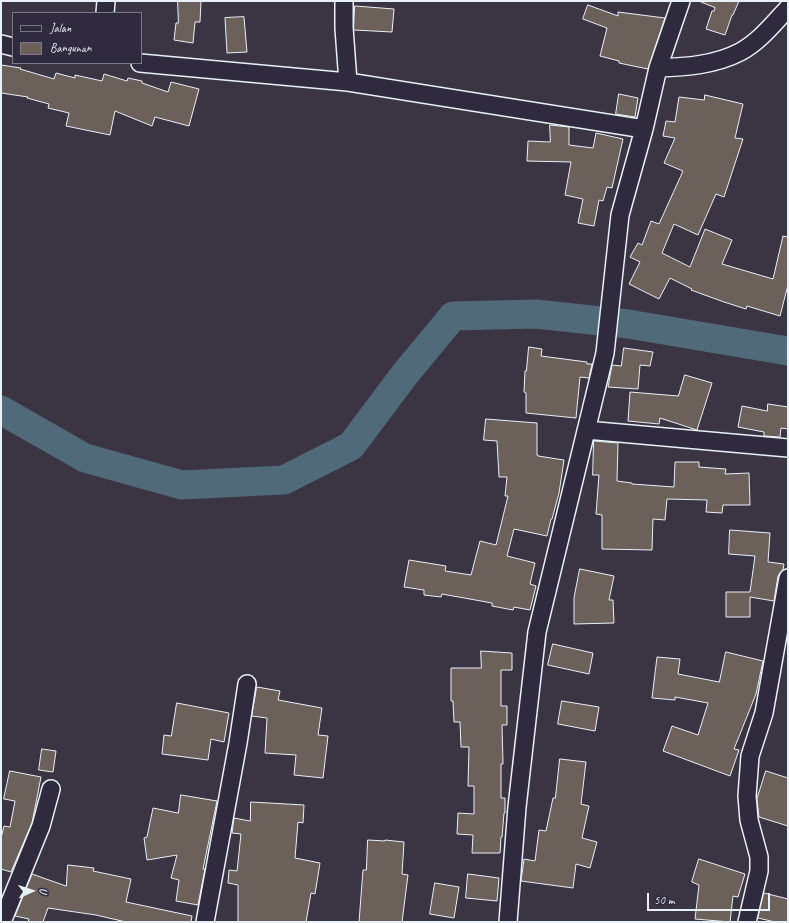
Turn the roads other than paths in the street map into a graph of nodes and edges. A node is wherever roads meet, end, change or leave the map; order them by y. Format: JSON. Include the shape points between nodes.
{"nodes":[{"id":1,"x":106,"y":1,"type":"edge"},
{"id":2,"x":344,"y":1,"type":"edge"},
{"id":3,"x":681,"y":1,"type":"edge"},
{"id":4,"x":788,"y":8,"type":"edge"},
{"id":5,"x":105,"y":12,"type":"edge"},
{"id":6,"x":1,"y":44,"type":"edge"},
{"id":7,"x":12,"y":47,"type":"edge"},
{"id":8,"x":142,"y":63,"type":"edge"},
{"id":9,"x":658,"y":68,"type":"junction"},
{"id":10,"x":348,"y":82,"type":"junction"},
{"id":11,"x":644,"y":129,"type":"junction"},
{"id":12,"x":586,"y":430,"type":"junction"},
{"id":13,"x":788,"y":448,"type":"edge"},
{"id":14,"x":788,"y":578,"type":"edge"},
{"id":15,"x":247,"y":684,"type":"dead end"},
{"id":16,"x":51,"y":789,"type":"dead end"},
{"id":17,"x":4,"y":917,"type":"edge"},
{"id":18,"x":205,"y":922,"type":"edge"},
{"id":19,"x":508,"y":922,"type":"edge"},
{"id":20,"x":747,"y":922,"type":"edge"}],
"edges":[{"from":1,"to":5,"type":"street"},
{"from":2,"to":10,"type":"street"},
{"from":3,"to":9,"type":"street"},
{"from":4,"to":9,"type":"street","via":[[754,42],[741,51],[702,64]]},
{"from":6,"to":7,"type":"street"},
{"from":8,"to":10,"type":"street"},
{"from":9,"to":11,"type":"street"},
{"from":10,"to":11,"type":"street"},
{"from":11,"to":12,"type":"street","via":[[620,216],[605,353]]},
{"from":12,"to":13,"type":"street"},
{"from":12,"to":19,"type":"street","via":[[537,632],[516,807]]},
{"from":14,"to":20,"type":"street","via":[[764,713],[750,756],[747,796],[749,820],[759,858],[759,871]]},
{"from":15,"to":18,"type":"street"},
{"from":16,"to":17,"type":"street","via":[[41,826]]}]}
